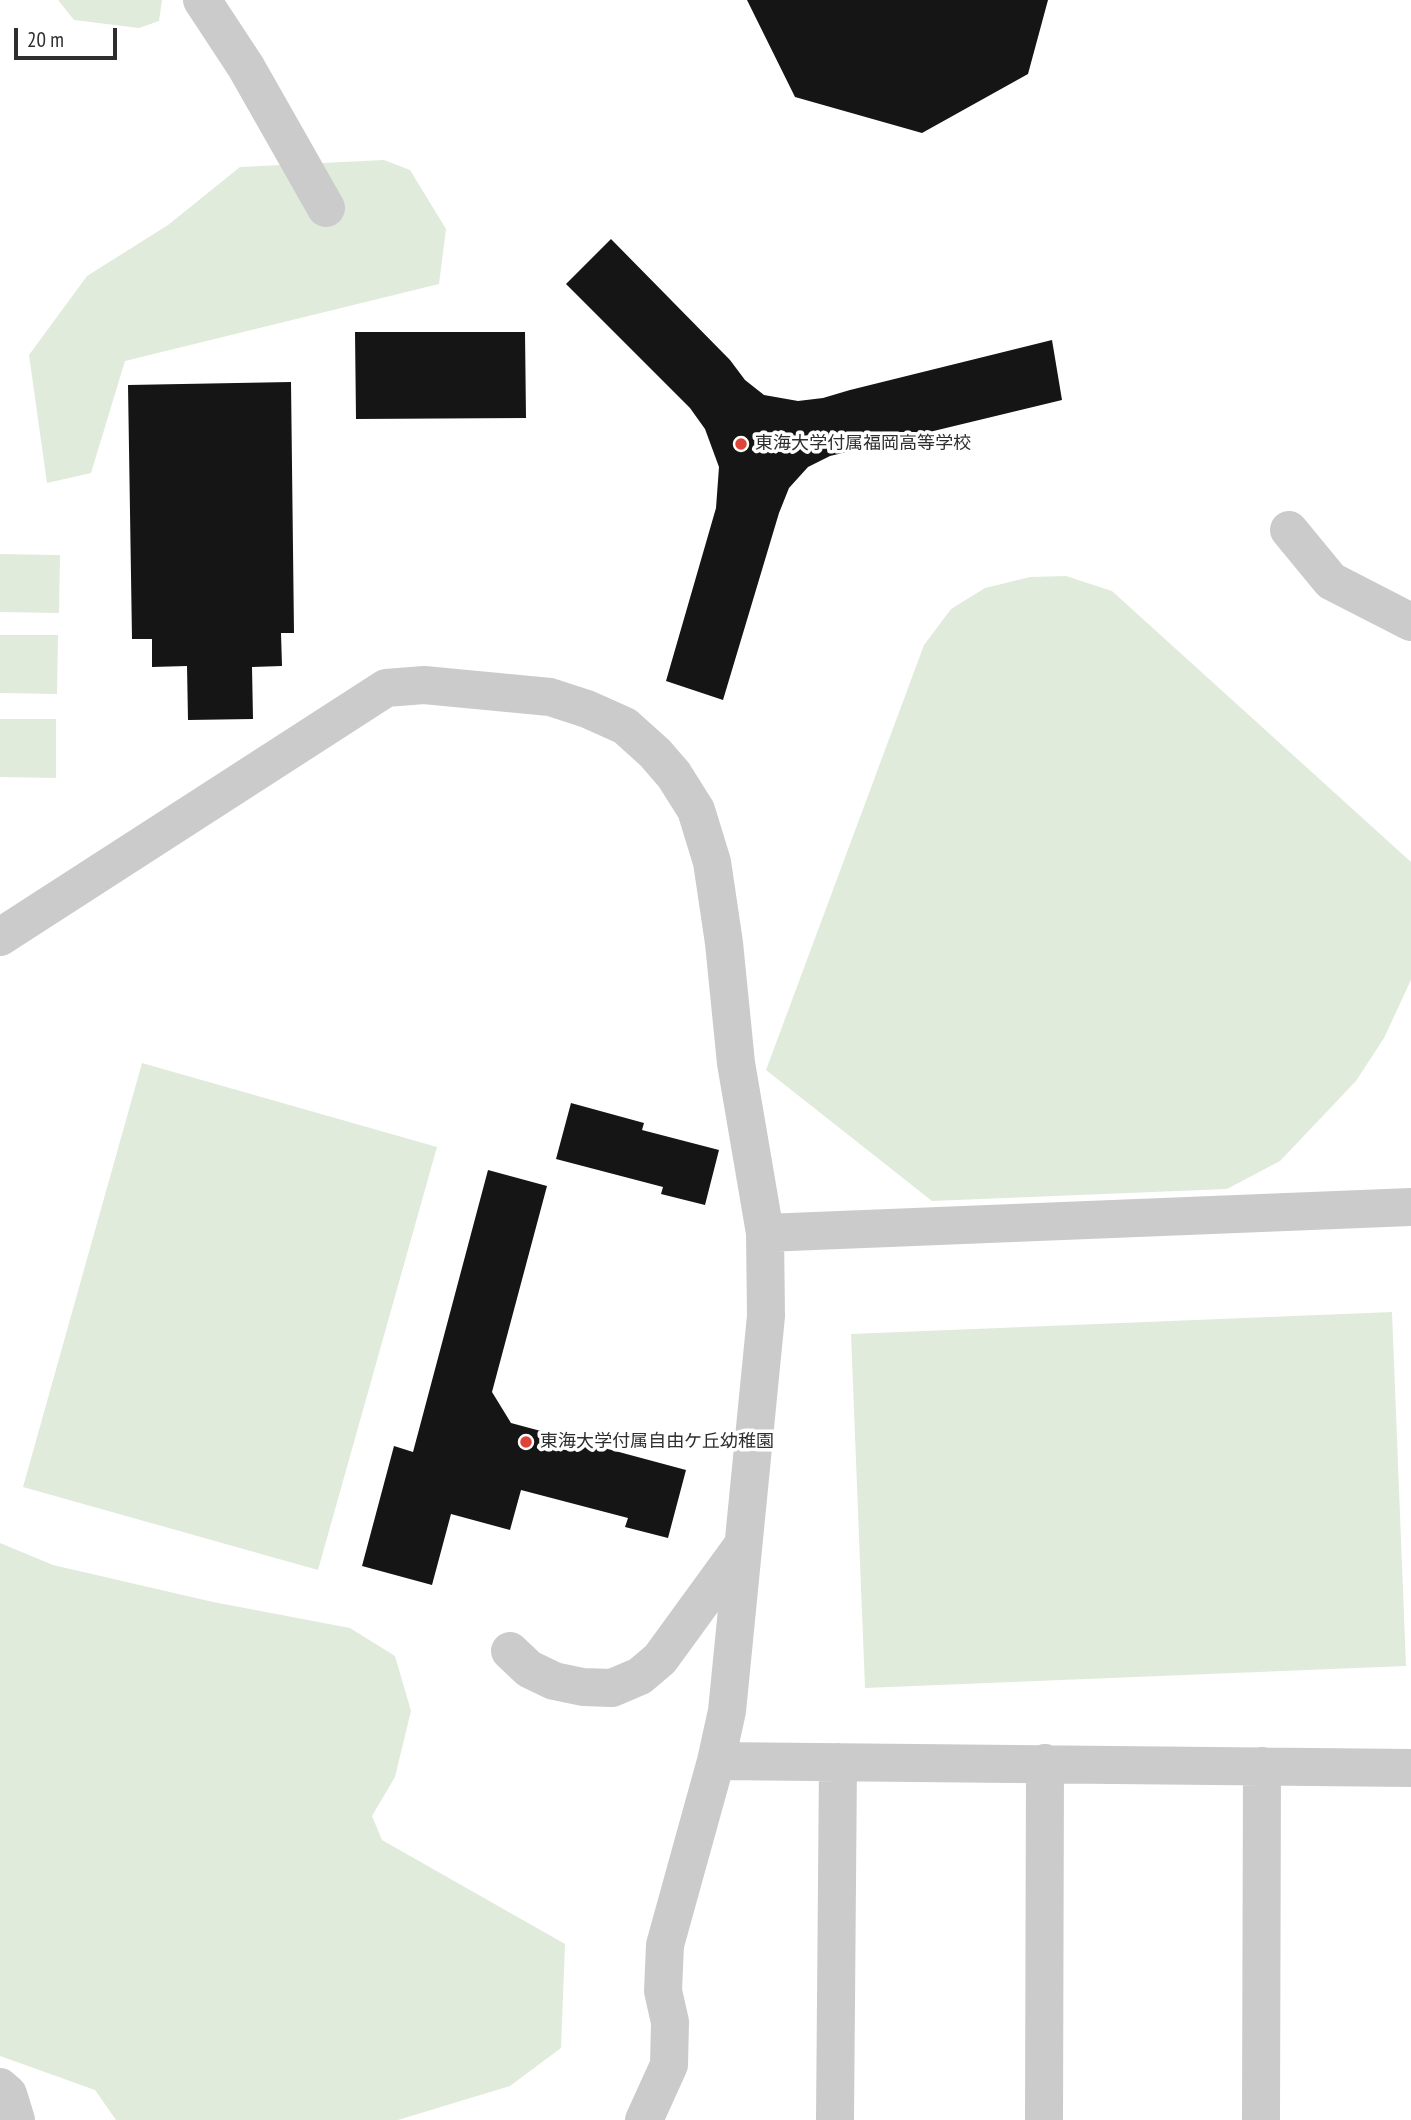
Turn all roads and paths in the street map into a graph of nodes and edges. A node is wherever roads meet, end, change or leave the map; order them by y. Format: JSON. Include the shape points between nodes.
{"nodes":[{"id":1,"x":202,"y":0,"type":"edge"},
{"id":2,"x":326,"y":208,"type":"dead end"},
{"id":3,"x":1289,"y":530,"type":"dead end"},
{"id":4,"x":1411,"y":622,"type":"edge"},
{"id":5,"x":0,"y":937,"type":"edge"},
{"id":6,"x":1411,"y":1207,"type":"edge"},
{"id":7,"x":765,"y":1233,"type":"junction"},
{"id":8,"x":744,"y":1544,"type":"junction"},
{"id":9,"x":510,"y":1651,"type":"dead end"},
{"id":10,"x":716,"y":1761,"type":"junction"},
{"id":11,"x":838,"y":1762,"type":"junction"},
{"id":12,"x":1045,"y":1763,"type":"junction"},
{"id":13,"x":1262,"y":1766,"type":"junction"},
{"id":14,"x":1411,"y":1768,"type":"edge"},
{"id":15,"x":0,"y":2087,"type":"edge"},
{"id":16,"x":16,"y":2120,"type":"edge"},
{"id":17,"x":644,"y":2120,"type":"edge"},
{"id":18,"x":835,"y":2120,"type":"edge"},
{"id":19,"x":1044,"y":2120,"type":"edge"},
{"id":20,"x":1261,"y":2120,"type":"edge"}],
"edges":[{"from":1,"to":2,"type":"street"},
{"from":3,"to":4,"type":"street","via":[[1331,582]]},
{"from":5,"to":7,"type":"street","via":[[386,688],[424,684],[550,697],[587,709],[625,726],[655,752],[696,810],[712,862],[736,1062]]},
{"from":6,"to":7,"type":"street"},
{"from":7,"to":8,"type":"street","via":[[766,1316]]},
{"from":8,"to":9,"type":"street","via":[[660,1659],[640,1676],[612,1688],[583,1687],[529,1669]]},
{"from":8,"to":10,"type":"street","via":[[727,1711]]},
{"from":10,"to":11,"type":"street"},
{"from":10,"to":17,"type":"street","via":[[665,1944],[663,1991],[670,2022],[669,2065]]},
{"from":11,"to":12,"type":"street"},
{"from":11,"to":18,"type":"street"},
{"from":12,"to":13,"type":"street"},
{"from":12,"to":19,"type":"street"},
{"from":13,"to":14,"type":"street"},
{"from":13,"to":20,"type":"street"},
{"from":15,"to":16,"type":"street","via":[[8,2094]]}]}
